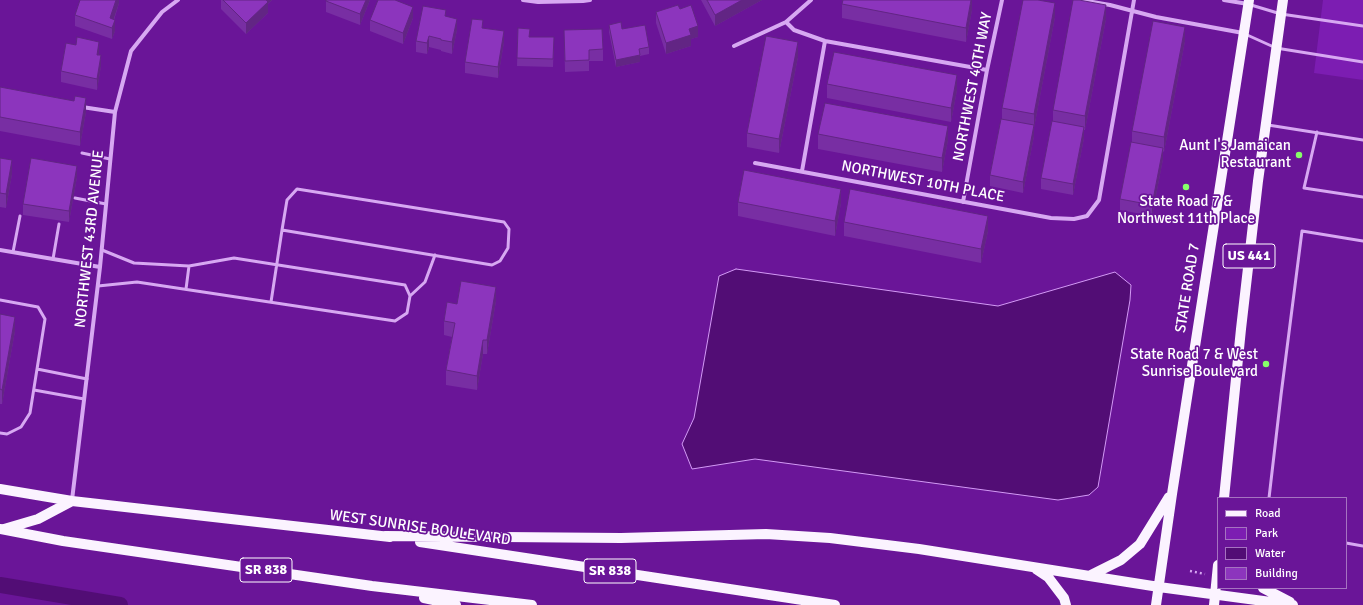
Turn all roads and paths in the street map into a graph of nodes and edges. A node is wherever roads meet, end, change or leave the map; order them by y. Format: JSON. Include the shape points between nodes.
{"nodes":[{"id":1,"x":178,"y":0,"type":"edge"},
{"id":2,"x":523,"y":0,"type":"edge"},
{"id":3,"x":590,"y":0,"type":"edge"},
{"id":4,"x":811,"y":0,"type":"edge"},
{"id":5,"x":1002,"y":0,"type":"edge"},
{"id":6,"x":1081,"y":0,"type":"edge"},
{"id":7,"x":1134,"y":0,"type":"edge"},
{"id":8,"x":1224,"y":0,"type":"edge"},
{"id":9,"x":1283,"y":0,"type":"edge"},
{"id":10,"x":1248,"y":2,"type":"edge"},
{"id":11,"x":1132,"y":11,"type":"junction"},
{"id":12,"x":1281,"y":14,"type":"junction"},
{"id":13,"x":786,"y":22,"type":"junction"},
{"id":14,"x":1363,"y":26,"type":"edge"},
{"id":15,"x":1243,"y":33,"type":"junction"},
{"id":16,"x":824,"y":41,"type":"junction"},
{"id":17,"x":734,"y":46,"type":"dead end"},
{"id":18,"x":1276,"y":48,"type":"junction"},
{"id":19,"x":1363,"y":62,"type":"edge"},
{"id":20,"x":987,"y":70,"type":"junction"},
{"id":21,"x":79,"y":106,"type":"edge"},
{"id":22,"x":115,"y":112,"type":"junction"},
{"id":23,"x":1266,"y":125,"type":"junction"},
{"id":24,"x":1318,"y":132,"type":"junction"},
{"id":25,"x":1363,"y":140,"type":"edge"},
{"id":26,"x":82,"y":154,"type":"dead end"},
{"id":27,"x":110,"y":159,"type":"junction"},
{"id":28,"x":755,"y":163,"type":"dead end"},
{"id":29,"x":802,"y":171,"type":"junction"},
{"id":30,"x":1363,"y":197,"type":"edge"},
{"id":31,"x":75,"y":198,"type":"edge"},
{"id":32,"x":963,"y":202,"type":"junction"},
{"id":33,"x":106,"y":204,"type":"junction"},
{"id":34,"x":20,"y":216,"type":"dead end"},
{"id":35,"x":59,"y":224,"type":"dead end"},
{"id":36,"x":282,"y":230,"type":"junction"},
{"id":37,"x":1363,"y":241,"type":"edge"},
{"id":38,"x":0,"y":250,"type":"edge"},
{"id":39,"x":102,"y":250,"type":"junction"},
{"id":40,"x":13,"y":252,"type":"junction"},
{"id":41,"x":435,"y":255,"type":"junction"},
{"id":42,"x":53,"y":259,"type":"junction"},
{"id":43,"x":277,"y":265,"type":"junction"},
{"id":44,"x":189,"y":266,"type":"junction"},
{"id":45,"x":100,"y":267,"type":"junction"},
{"id":46,"x":98,"y":286,"type":"junction"},
{"id":47,"x":186,"y":289,"type":"junction"},
{"id":48,"x":410,"y":296,"type":"junction"},
{"id":49,"x":0,"y":300,"type":"edge"},
{"id":50,"x":271,"y":302,"type":"junction"},
{"id":51,"x":37,"y":369,"type":"junction"},
{"id":52,"x":87,"y":379,"type":"junction"},
{"id":53,"x":34,"y":390,"type":"junction"},
{"id":54,"x":84,"y":399,"type":"junction"},
{"id":55,"x":0,"y":433,"type":"edge"},
{"id":56,"x":0,"y":489,"type":"edge"},
{"id":57,"x":1172,"y":494,"type":"junction"},
{"id":58,"x":1224,"y":497,"type":"edge"},
{"id":59,"x":1269,"y":497,"type":"edge"},
{"id":60,"x":72,"y":501,"type":"junction"},
{"id":61,"x":1,"y":529,"type":"edge"},
{"id":62,"x":385,"y":536,"type":"junction"},
{"id":63,"x":1347,"y":543,"type":"edge"},
{"id":64,"x":1363,"y":546,"type":"edge"},
{"id":65,"x":1033,"y":567,"type":"junction"},
{"id":66,"x":1190,"y":571,"type":"dead end"},
{"id":67,"x":1205,"y":574,"type":"dead end"},
{"id":68,"x":1217,"y":575,"type":"edge"},
{"id":69,"x":1089,"y":576,"type":"junction"},
{"id":70,"x":372,"y":586,"type":"junction"},
{"id":71,"x":1159,"y":587,"type":"junction"},
{"id":72,"x":1265,"y":589,"type":"edge"},
{"id":73,"x":1215,"y":594,"type":"junction"},
{"id":74,"x":456,"y":605,"type":"edge"},
{"id":75,"x":532,"y":605,"type":"edge"},
{"id":76,"x":835,"y":605,"type":"edge"},
{"id":77,"x":1066,"y":605,"type":"edge"},
{"id":78,"x":1156,"y":605,"type":"edge"},
{"id":79,"x":1214,"y":605,"type":"edge"},
{"id":80,"x":1293,"y":605,"type":"edge"},
{"id":81,"x":1297,"y":605,"type":"edge"}],
"edges":[{"from":1,"to":22,"type":"street","name":"NORTHWEST 43RD AVENUE","via":[[162,12],[131,51]]},
{"from":2,"to":3,"type":"street"},
{"from":4,"to":13,"type":"street"},
{"from":5,"to":20,"type":"street","name":"NORTHWEST 40TH WAY"},
{"from":6,"to":11,"type":"street"},
{"from":7,"to":11,"type":"street"},
{"from":8,"to":10,"type":"street"},
{"from":9,"to":12,"type":"main road","number":"US 441"},
{"from":10,"to":12,"type":"lane"},
{"from":10,"to":15,"type":"main road","name":"STATE ROAD 7","number":"US 441"},
{"from":11,"to":15,"type":"street"},
{"from":11,"to":32,"type":"street","name":"NORTHWEST 10TH PLACE","via":[[1099,200],[1087,216],[1074,219],[1051,218]]},
{"from":12,"to":14,"type":"lane"},
{"from":12,"to":18,"type":"main road","number":"US 441"},
{"from":13,"to":16,"type":"street","via":[[794,30]]},
{"from":13,"to":17,"type":"street"},
{"from":15,"to":18,"type":"lane"},
{"from":15,"to":57,"type":"main road","name":"STATE ROAD 7","number":"US 441"},
{"from":16,"to":20,"type":"street"},
{"from":16,"to":29,"type":"street"},
{"from":18,"to":19,"type":"lane"},
{"from":18,"to":23,"type":"main road","number":"US 441"},
{"from":20,"to":32,"type":"street","name":"NORTHWEST 40TH WAY"},
{"from":21,"to":22,"type":"street"},
{"from":22,"to":27,"type":"street","name":"NORTHWEST 43RD AVENUE"},
{"from":23,"to":24,"type":"lane"},
{"from":23,"to":58,"type":"main road","number":"US 441","via":[[1241,329]]},
{"from":24,"to":25,"type":"lane"},
{"from":24,"to":30,"type":"lane","via":[[1304,188]]},
{"from":26,"to":27,"type":"lane"},
{"from":27,"to":33,"type":"street","name":"NORTHWEST 43RD AVENUE"},
{"from":28,"to":29,"type":"street","name":"NORTHWEST 10TH PLACE"},
{"from":29,"to":32,"type":"street","name":"NORTHWEST 10TH PLACE"},
{"from":31,"to":33,"type":"lane"},
{"from":33,"to":39,"type":"street","name":"NORTHWEST 43RD AVENUE"},
{"from":34,"to":40,"type":"lane"},
{"from":35,"to":42,"type":"lane"},
{"from":36,"to":41,"type":"lane"},
{"from":36,"to":41,"type":"lane","via":[[287,200],[297,189],[504,222],[510,228],[508,248],[500,261],[492,265]]},
{"from":36,"to":43,"type":"lane"},
{"from":37,"to":59,"type":"lane","via":[[1302,231]]},
{"from":38,"to":40,"type":"street"},
{"from":39,"to":44,"type":"lane","via":[[134,263]]},
{"from":39,"to":45,"type":"street","name":"NORTHWEST 43RD AVENUE"},
{"from":40,"to":42,"type":"street"},
{"from":41,"to":48,"type":"lane","via":[[425,282]]},
{"from":42,"to":45,"type":"street"},
{"from":43,"to":44,"type":"lane","via":[[234,258]]},
{"from":43,"to":48,"type":"lane","via":[[405,285]]},
{"from":43,"to":50,"type":"lane"},
{"from":44,"to":47,"type":"lane"},
{"from":45,"to":46,"type":"street","name":"NORTHWEST 43RD AVENUE"},
{"from":46,"to":47,"type":"lane","via":[[137,282]]},
{"from":46,"to":52,"type":"street","name":"NORTHWEST 43RD AVENUE"},
{"from":47,"to":50,"type":"lane"},
{"from":48,"to":50,"type":"lane","via":[[407,313],[395,321]]},
{"from":49,"to":51,"type":"lane","via":[[38,307],[45,319]]},
{"from":51,"to":52,"type":"lane"},
{"from":51,"to":53,"type":"lane"},
{"from":52,"to":54,"type":"street","name":"NORTHWEST 43RD AVENUE"},
{"from":53,"to":54,"type":"lane"},
{"from":53,"to":55,"type":"lane","via":[[30,413],[21,427],[7,434]]},
{"from":54,"to":60,"type":"street","name":"NORTHWEST 43RD AVENUE"},
{"from":56,"to":60,"type":"main road","name":"WEST SUNRISE BOULEVARD","number":"SR 838"},
{"from":57,"to":69,"type":"main road","via":[[1140,544],[1121,560]]},
{"from":57,"to":71,"type":"main road","name":"STATE ROAD 7","number":"US 441"},
{"from":60,"to":61,"type":"main road","via":[[38,519]]},
{"from":60,"to":62,"type":"main road","name":"WEST SUNRISE BOULEVARD","number":"SR 838"},
{"from":61,"to":70,"type":"main road","number":"SR 838","via":[[63,541]]},
{"from":62,"to":65,"type":"main road","via":[[621,538],[766,534],[830,538],[919,549]]},
{"from":62,"to":76,"type":"main road","name":"WEST SUNRISE BOULEVARD","number":"SR 838"},
{"from":63,"to":64,"type":"lane"},
{"from":65,"to":69,"type":"main road"},
{"from":65,"to":77,"type":"main road","via":[[1048,577],[1064,598]]},
{"from":66,"to":67,"type":"path"},
{"from":68,"to":73,"type":"main road"},
{"from":69,"to":71,"type":"main road"},
{"from":70,"to":74,"type":"main road"},
{"from":70,"to":75,"type":"main road","number":"SR 838"},
{"from":71,"to":73,"type":"main road"},
{"from":71,"to":78,"type":"main road","name":"STATE ROAD 7","number":"US 441"},
{"from":72,"to":81,"type":"main road"},
{"from":73,"to":79,"type":"main road"},
{"from":73,"to":80,"type":"main road"}]}
